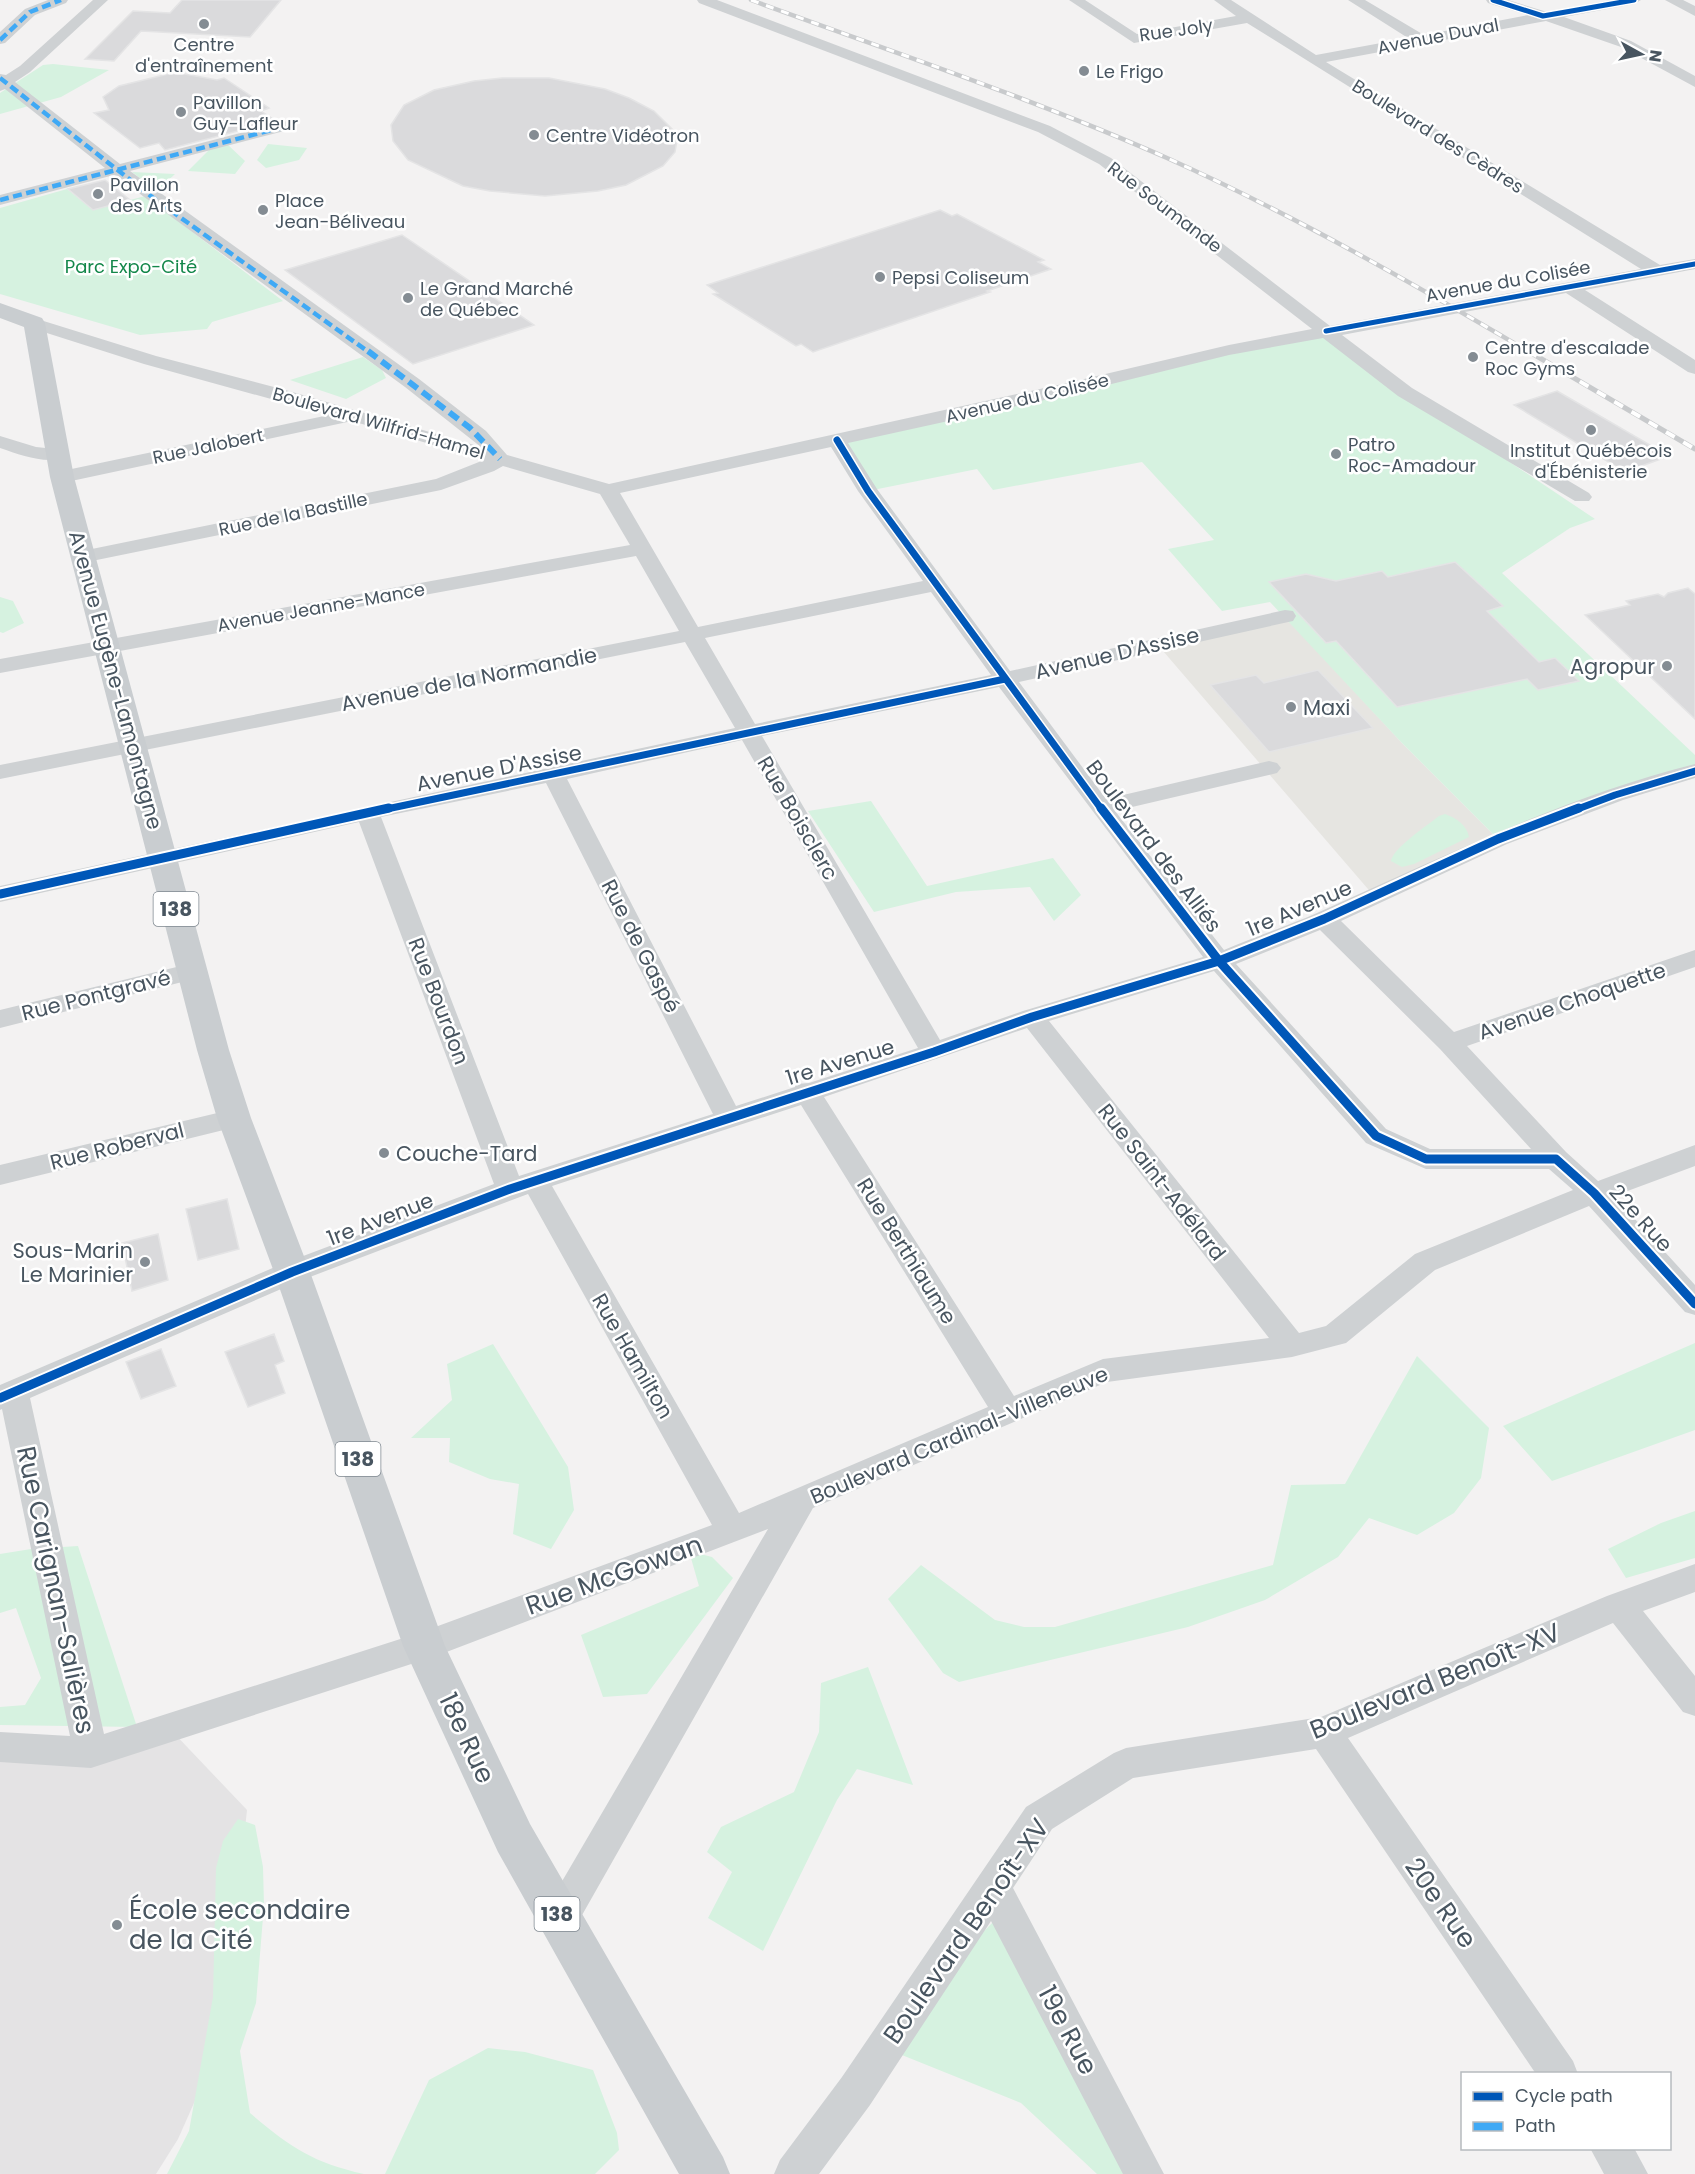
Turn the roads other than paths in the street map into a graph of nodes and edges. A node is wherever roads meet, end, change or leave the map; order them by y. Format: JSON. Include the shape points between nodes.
{"nodes":[{"id":1,"x":61,"y":0,"type":"edge"},
{"id":2,"x":101,"y":0,"type":"edge"},
{"id":3,"x":704,"y":0,"type":"edge"},
{"id":4,"x":1076,"y":0,"type":"edge"},
{"id":5,"x":1221,"y":0,"type":"edge"},
{"id":6,"x":1355,"y":0,"type":"edge"},
{"id":7,"x":1493,"y":0,"type":"edge"},
{"id":8,"x":1634,"y":0,"type":"edge"},
{"id":9,"x":1672,"y":0,"type":"edge"},
{"id":10,"x":1695,"y":12,"type":"edge"},
{"id":11,"x":1543,"y":16,"type":"junction"},
{"id":12,"x":1251,"y":18,"type":"junction"},
{"id":13,"x":1419,"y":38,"type":"junction"},
{"id":14,"x":0,"y":40,"type":"edge"},
{"id":15,"x":1313,"y":60,"type":"junction"},
{"id":16,"x":2,"y":82,"type":"edge"},
{"id":17,"x":1695,"y":82,"type":"edge"},
{"id":18,"x":287,"y":126,"type":"dead end"},
{"id":19,"x":118,"y":169,"type":"junction"},
{"id":20,"x":0,"y":200,"type":"edge"},
{"id":21,"x":1695,"y":264,"type":"edge"},
{"id":22,"x":1657,"y":271,"type":"junction"},
{"id":23,"x":1569,"y":286,"type":"junction"},
{"id":24,"x":0,"y":310,"type":"edge"},
{"id":25,"x":1326,"y":331,"type":"junction"},
{"id":26,"x":36,"y":333,"type":"junction"},
{"id":27,"x":15,"y":338,"type":"dead end"},
{"id":28,"x":1695,"y":368,"type":"edge"},
{"id":29,"x":354,"y":415,"type":"junction"},
{"id":30,"x":837,"y":441,"type":"junction"},
{"id":31,"x":0,"y":442,"type":"edge"},
{"id":32,"x":500,"y":459,"type":"junction"},
{"id":33,"x":60,"y":465,"type":"junction"},
{"id":34,"x":608,"y":490,"type":"junction"},
{"id":35,"x":1582,"y":496,"type":"dead end"},
{"id":36,"x":642,"y":549,"type":"junction"},
{"id":37,"x":82,"y":558,"type":"junction"},
{"id":38,"x":937,"y":584,"type":"junction"},
{"id":39,"x":1285,"y":616,"type":"dead end"},
{"id":40,"x":691,"y":633,"type":"junction"},
{"id":41,"x":107,"y":646,"type":"junction"},
{"id":42,"x":0,"y":666,"type":"edge"},
{"id":43,"x":1005,"y":679,"type":"junction"},
{"id":44,"x":748,"y":732,"type":"junction"},
{"id":45,"x":133,"y":744,"type":"junction"},
{"id":46,"x":1269,"y":768,"type":"dead end"},
{"id":47,"x":1695,"y":771,"type":"edge"},
{"id":48,"x":0,"y":772,"type":"edge"},
{"id":49,"x":554,"y":776,"type":"junction"},
{"id":50,"x":1100,"y":807,"type":"junction"},
{"id":51,"x":367,"y":813,"type":"junction"},
{"id":52,"x":163,"y":857,"type":"junction"},
{"id":53,"x":0,"y":894,"type":"edge"},
{"id":54,"x":1324,"y":919,"type":"junction"},
{"id":55,"x":1695,"y":958,"type":"edge"},
{"id":56,"x":1219,"y":961,"type":"junction"},
{"id":57,"x":192,"y":971,"type":"junction"},
{"id":58,"x":1032,"y":1017,"type":"junction"},
{"id":59,"x":0,"y":1019,"type":"edge"},
{"id":60,"x":1449,"y":1043,"type":"junction"},
{"id":61,"x":934,"y":1052,"type":"junction"},
{"id":62,"x":806,"y":1091,"type":"junction"},
{"id":63,"x":728,"y":1117,"type":"junction"},
{"id":64,"x":234,"y":1118,"type":"junction"},
{"id":65,"x":1695,"y":1155,"type":"edge"},
{"id":66,"x":1556,"y":1159,"type":"junction"},
{"id":67,"x":0,"y":1175,"type":"edge"},
{"id":68,"x":522,"y":1185,"type":"junction"},
{"id":69,"x":1594,"y":1193,"type":"junction"},
{"id":70,"x":292,"y":1272,"type":"junction"},
{"id":71,"x":1695,"y":1305,"type":"edge"},
{"id":72,"x":1292,"y":1346,"type":"junction"},
{"id":73,"x":7,"y":1395,"type":"edge"},
{"id":74,"x":1008,"y":1412,"type":"junction"},
{"id":75,"x":802,"y":1499,"type":"junction"},
{"id":76,"x":732,"y":1531,"type":"junction"},
{"id":77,"x":1695,"y":1578,"type":"edge"},
{"id":78,"x":1619,"y":1606,"type":"junction"},
{"id":79,"x":424,"y":1646,"type":"junction"},
{"id":80,"x":1695,"y":1701,"type":"edge"},
{"id":81,"x":1324,"y":1732,"type":"junction"},
{"id":82,"x":0,"y":1747,"type":"edge"},
{"id":83,"x":92,"y":1753,"type":"junction"},
{"id":84,"x":993,"y":1886,"type":"junction"},
{"id":85,"x":560,"y":1919,"type":"junction"},
{"id":86,"x":1558,"y":2072,"type":"edge"},
{"id":87,"x":1611,"y":2150,"type":"edge"},
{"id":88,"x":706,"y":2174,"type":"edge"},
{"id":89,"x":794,"y":2174,"type":"edge"},
{"id":90,"x":1144,"y":2174,"type":"edge"},
{"id":91,"x":1628,"y":2174,"type":"edge"}],
"edges":[{"from":1,"to":14,"type":"street","via":[[30,12]]},
{"from":2,"to":16,"type":"street","via":[[25,69]]},
{"from":3,"to":25,"type":"street","name":"Rue Soumande","via":[[1077,144],[1105,161]]},
{"from":4,"to":12,"type":"street","name":"Rue Joly","via":[[1134,39]]},
{"from":5,"to":12,"type":"street","name":"Boulevard des Cèdres"},
{"from":6,"to":13,"type":"street"},
{"from":7,"to":11,"type":"street"},
{"from":8,"to":11,"type":"street","name":"Avenue Duval"},
{"from":9,"to":10,"type":"street"},
{"from":11,"to":13,"type":"street","name":"Avenue Duval"},
{"from":11,"to":17,"type":"street","via":[[1626,44]]},
{"from":12,"to":15,"type":"street","name":"Boulevard des Cèdres"},
{"from":13,"to":15,"type":"street","name":"Avenue Duval"},
{"from":15,"to":22,"type":"street","name":"Boulevard des Cèdres"},
{"from":16,"to":19,"type":"street"},
{"from":18,"to":19,"type":"street"},
{"from":19,"to":20,"type":"street"},
{"from":19,"to":32,"type":"street","via":[[293,301],[412,383],[489,442]]},
{"from":21,"to":22,"type":"street","name":"Avenue du Colisée"},
{"from":22,"to":23,"type":"street","name":"Avenue du Colisée"},
{"from":23,"to":25,"type":"street","name":"Avenue du Colisée"},
{"from":23,"to":28,"type":"street"},
{"from":24,"to":26,"type":"main road","name":"Boulevard Wilfrid-Hamel"},
{"from":25,"to":30,"type":"street","name":"Avenue du Colisée"},
{"from":25,"to":35,"type":"street","name":"Rue Soumande","via":[[1405,392]]},
{"from":26,"to":27,"type":"main road","name":"Boulevard Wilfrid-Hamel"},
{"from":26,"to":29,"type":"street","name":"Boulevard Wilfrid-Hamel","via":[[107,357],[150,360]]},
{"from":26,"to":33,"type":"main road","name":"Avenue Eugène-Lamontagne","number":"138"},
{"from":29,"to":32,"type":"street","name":"Boulevard Wilfrid-Hamel"},
{"from":29,"to":33,"type":"street","name":"Rue Jalobert"},
{"from":30,"to":34,"type":"street","name":"Avenue du Colisée"},
{"from":30,"to":38,"type":"street","name":"Boulevard des Alliés","via":[[868,491]]},
{"from":31,"to":33,"type":"street","name":"Rue Jalobert"},
{"from":32,"to":34,"type":"street","name":"Boulevard Wilfrid-Hamel"},
{"from":32,"to":37,"type":"street","name":"Rue de la Bastille","via":[[441,484]]},
{"from":33,"to":37,"type":"main road","name":"Avenue Eugène-Lamontagne","number":"138"},
{"from":34,"to":36,"type":"street","name":"Rue Boisclerc"},
{"from":36,"to":40,"type":"street","name":"Rue Boisclerc"},
{"from":36,"to":41,"type":"street","name":"Avenue Jeanne-Mance"},
{"from":37,"to":41,"type":"main road","name":"Avenue Eugène-Lamontagne","number":"138"},
{"from":38,"to":40,"type":"street","name":"Avenue de la Normandie"},
{"from":38,"to":43,"type":"street","name":"Boulevard des Alliés"},
{"from":39,"to":43,"type":"street","name":"Avenue D'Assise"},
{"from":40,"to":44,"type":"street","name":"Rue Boisclerc"},
{"from":40,"to":45,"type":"street","name":"Avenue de la Normandie"},
{"from":41,"to":42,"type":"street","name":"Avenue Jeanne-Mance"},
{"from":41,"to":45,"type":"main road","name":"Avenue Eugène-Lamontagne","number":"138"},
{"from":43,"to":44,"type":"street","name":"Avenue D'Assise"},
{"from":43,"to":50,"type":"street","name":"Boulevard des Alliés"},
{"from":44,"to":49,"type":"street","name":"Avenue D'Assise"},
{"from":44,"to":61,"type":"street","name":"Rue Boisclerc"},
{"from":45,"to":48,"type":"street","name":"Avenue de la Normandie"},
{"from":45,"to":52,"type":"main road","name":"Avenue Eugène-Lamontagne","number":"138"},
{"from":46,"to":50,"type":"street"},
{"from":47,"to":54,"type":"street","name":"1re Avenue","via":[[1511,833]]},
{"from":49,"to":51,"type":"street","name":"Avenue D'Assise"},
{"from":49,"to":63,"type":"street","name":"Rue de Gaspé"},
{"from":50,"to":56,"type":"street","name":"Boulevard des Alliés"},
{"from":51,"to":52,"type":"street","name":"Avenue D'Assise"},
{"from":51,"to":68,"type":"street","name":"Rue Bourdon"},
{"from":52,"to":53,"type":"street","name":"Avenue D'Assise"},
{"from":52,"to":57,"type":"main road","name":"Avenue Eugène-Lamontagne","number":"138"},
{"from":54,"to":56,"type":"street","name":"1re Avenue"},
{"from":54,"to":60,"type":"street","name":"22e Rue"},
{"from":55,"to":60,"type":"street","name":"Avenue Choquette"},
{"from":56,"to":58,"type":"street","name":"1re Avenue"},
{"from":56,"to":66,"type":"street","name":"Boulevard des Alliés","via":[[1376,1136],[1426,1159]]},
{"from":57,"to":59,"type":"street","name":"Rue Pontgravé"},
{"from":57,"to":64,"type":"main road","name":"Avenue Eugène-Lamontagne","number":"138"},
{"from":58,"to":61,"type":"street","name":"1re Avenue"},
{"from":58,"to":72,"type":"street","name":"Rue Saint-Adélard"},
{"from":60,"to":66,"type":"street","name":"22e Rue"},
{"from":61,"to":62,"type":"street","name":"1re Avenue"},
{"from":62,"to":63,"type":"street","name":"1re Avenue"},
{"from":62,"to":74,"type":"street","name":"Rue Berthiaume"},
{"from":63,"to":68,"type":"street","name":"1re Avenue"},
{"from":64,"to":67,"type":"street","name":"Rue Roberval"},
{"from":64,"to":70,"type":"main road","name":"Avenue Eugène-Lamontagne","number":"138"},
{"from":65,"to":69,"type":"street","name":"Boulevard Cardinal-Villeneuve"},
{"from":66,"to":69,"type":"street","name":"22e Rue"},
{"from":68,"to":70,"type":"street","name":"1re Avenue"},
{"from":68,"to":76,"type":"street","name":"Rue Hamilton"},
{"from":69,"to":71,"type":"street","name":"22e Rue"},
{"from":69,"to":72,"type":"street","name":"Boulevard Cardinal-Villeneuve","via":[[1425,1262],[1335,1335]]},
{"from":70,"to":73,"type":"street","name":"1re Avenue"},
{"from":70,"to":79,"type":"main road","name":"18e Rue","number":"138"},
{"from":72,"to":74,"type":"street","name":"Boulevard Cardinal-Villeneuve","via":[[1103,1371]]},
{"from":73,"to":83,"type":"street","name":"Rue Carignan-Salières"},
{"from":74,"to":75,"type":"street","name":"Boulevard Cardinal-Villeneuve"},
{"from":75,"to":76,"type":"street","name":"Rue McGowan"},
{"from":75,"to":85,"type":"street","name":"Boulevard Cardinal-Villeneuve"},
{"from":76,"to":79,"type":"street","name":"Rue McGowan"},
{"from":77,"to":78,"type":"street","name":"Boulevard Benoît-XV"},
{"from":78,"to":80,"type":"street"},
{"from":78,"to":81,"type":"street","name":"Boulevard Benoît-XV"},
{"from":79,"to":83,"type":"street"},
{"from":79,"to":85,"type":"main road","name":"18e Rue","number":"138","via":[[514,1838]]},
{"from":81,"to":84,"type":"street","name":"Boulevard Benoît-XV","via":[[1126,1764],[1039,1818]]},
{"from":81,"to":86,"type":"street","name":"20e Rue"},
{"from":82,"to":83,"type":"street"},
{"from":84,"to":89,"type":"street","name":"Boulevard Benoît-XV","via":[[856,2091]]},
{"from":84,"to":90,"type":"street","name":"19e Rue"},
{"from":85,"to":88,"type":"main road","name":"18e Rue","number":"138"},
{"from":87,"to":91,"type":"street"}]}
